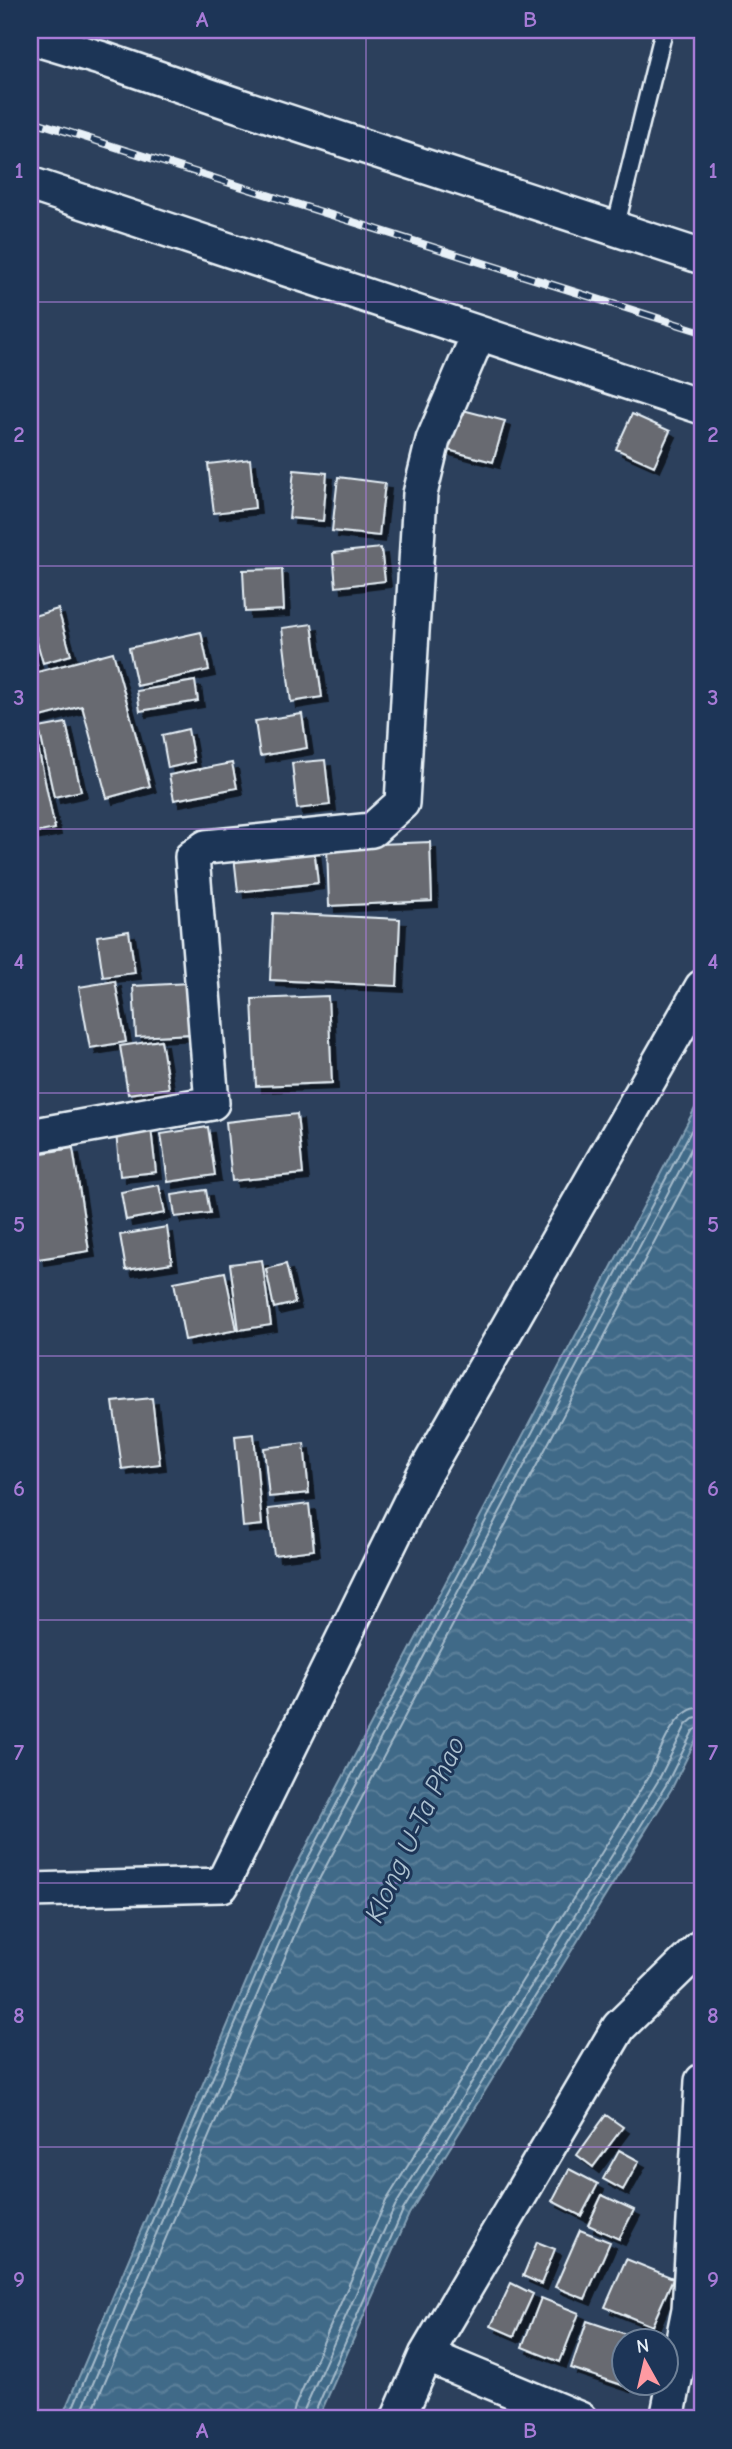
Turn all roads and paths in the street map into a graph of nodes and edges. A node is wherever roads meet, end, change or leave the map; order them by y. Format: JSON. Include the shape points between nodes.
{"nodes":[{"id":1,"x":664,"y":30,"type":"edge"},
{"id":2,"x":30,"y":37,"type":"edge"},
{"id":3,"x":30,"y":184,"type":"edge"},
{"id":4,"x":615,"y":229,"type":"junction"},
{"id":5,"x":702,"y":257,"type":"edge"},
{"id":6,"x":478,"y":333,"type":"junction"},
{"id":7,"x":702,"y":408,"type":"edge"},
{"id":8,"x":702,"y":987,"type":"edge"},
{"id":9,"x":30,"y":1136,"type":"edge"},
{"id":10,"x":30,"y":1890,"type":"edge"},
{"id":11,"x":702,"y":1946,"type":"edge"},
{"id":12,"x":702,"y":2081,"type":"edge"},
{"id":13,"x":426,"y":2355,"type":"junction"},
{"id":14,"x":398,"y":2419,"type":"edge"},
{"id":15,"x":580,"y":2419,"type":"edge"},
{"id":16,"x":667,"y":2419,"type":"edge"}],
"edges":[{"from":1,"to":4,"type":"lane"},
{"from":2,"to":4,"type":"street"},
{"from":3,"to":6,"type":"street"},
{"from":4,"to":5,"type":"street"},
{"from":6,"to":7,"type":"street"},
{"from":6,"to":9,"type":"street","via":[[433,440],[420,494],[402,803],[372,830],[206,847],[192,858],[212,1103]]},
{"from":8,"to":10,"type":"street","via":[[423,1476],[222,1885]]},
{"from":11,"to":13,"type":"street","via":[[619,2027]]},
{"from":12,"to":16,"type":"street","via":[[689,2309]]},
{"from":13,"to":14,"type":"street"},
{"from":13,"to":15,"type":"street"}]}
